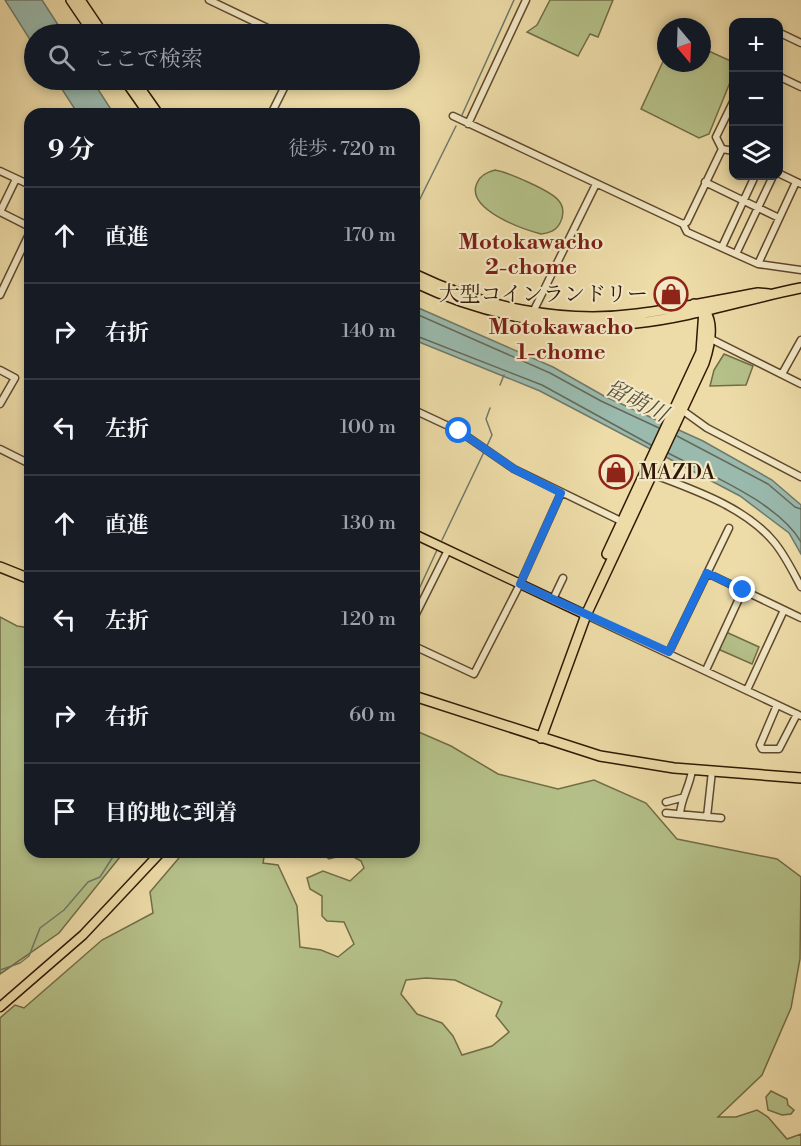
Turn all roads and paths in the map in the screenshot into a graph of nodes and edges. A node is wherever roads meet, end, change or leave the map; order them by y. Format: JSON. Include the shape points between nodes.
{"nodes":[{"id":1,"x":71,"y":0,"type":"edge"},
{"id":2,"x":80,"y":0,"type":"edge"},
{"id":3,"x":209,"y":0,"type":"edge"},
{"id":4,"x":526,"y":0,"type":"edge"},
{"id":5,"x":87,"y":24,"type":"edge"},
{"id":6,"x":97,"y":24,"type":"edge"},
{"id":7,"x":259,"y":24,"type":"edge"},
{"id":8,"x":783,"y":34,"type":"edge"},
{"id":9,"x":801,"y":43,"type":"edge"},
{"id":10,"x":783,"y":78,"type":"edge"},
{"id":11,"x":801,"y":87,"type":"edge"},
{"id":12,"x":132,"y":90,"type":"edge"},
{"id":13,"x":141,"y":90,"type":"edge"},
{"id":14,"x":283,"y":90,"type":"edge"},
{"id":15,"x":145,"y":108,"type":"edge"},
{"id":16,"x":154,"y":108,"type":"edge"},
{"id":17,"x":274,"y":108,"type":"edge"},
{"id":18,"x":729,"y":110,"type":"edge"},
{"id":19,"x":453,"y":116,"type":"dead end"},
{"id":20,"x":468,"y":124,"type":"junction"},
{"id":21,"x":722,"y":149,"type":"junction"},
{"id":22,"x":729,"y":150,"type":"edge"},
{"id":23,"x":0,"y":171,"type":"edge"},
{"id":24,"x":783,"y":176,"type":"edge"},
{"id":25,"x":16,"y":179,"type":"junction"},
{"id":26,"x":753,"y":180,"type":"edge"},
{"id":27,"x":771,"y":180,"type":"edge"},
{"id":28,"x":24,"y":182,"type":"edge"},
{"id":29,"x":705,"y":182,"type":"junction"},
{"id":30,"x":798,"y":183,"type":"edge"},
{"id":31,"x":597,"y":184,"type":"junction"},
{"id":32,"x":744,"y":200,"type":"junction"},
{"id":33,"x":758,"y":207,"type":"junction"},
{"id":34,"x":0,"y":212,"type":"edge"},
{"id":35,"x":779,"y":218,"type":"junction"},
{"id":36,"x":24,"y":223,"type":"edge"},
{"id":37,"x":683,"y":224,"type":"junction"},
{"id":38,"x":24,"y":245,"type":"edge"},
{"id":39,"x":722,"y":247,"type":"junction"},
{"id":40,"x":735,"y":254,"type":"junction"},
{"id":41,"x":758,"y":264,"type":"junction"},
{"id":42,"x":801,"y":270,"type":"edge"},
{"id":43,"x":420,"y":277,"type":"edge"},
{"id":44,"x":420,"y":285,"type":"edge"},
{"id":45,"x":801,"y":288,"type":"edge"},
{"id":46,"x":0,"y":295,"type":"edge"},
{"id":47,"x":719,"y":303,"type":"junction"},
{"id":48,"x":699,"y":307,"type":"junction"},
{"id":49,"x":532,"y":315,"type":"junction"},
{"id":50,"x":705,"y":320,"type":"junction"},
{"id":51,"x":707,"y":337,"type":"junction"},
{"id":52,"x":801,"y":340,"type":"edge"},
{"id":53,"x":0,"y":370,"type":"edge"},
{"id":54,"x":782,"y":374,"type":"junction"},
{"id":55,"x":801,"y":384,"type":"edge"},
{"id":56,"x":0,"y":404,"type":"edge"},
{"id":57,"x":420,"y":413,"type":"edge"},
{"id":58,"x":678,"y":414,"type":"junction"},
{"id":59,"x":0,"y":449,"type":"edge"},
{"id":60,"x":24,"y":461,"type":"edge"},
{"id":61,"x":652,"y":469,"type":"junction"},
{"id":62,"x":801,"y":477,"type":"edge"},
{"id":63,"x":561,"y":493,"type":"junction"},
{"id":64,"x":624,"y":522,"type":"junction"},
{"id":65,"x":729,"y":528,"type":"dead end"},
{"id":66,"x":420,"y":537,"type":"edge"},
{"id":67,"x":448,"y":550,"type":"junction"},
{"id":68,"x":0,"y":561,"type":"edge"},
{"id":69,"x":0,"y":567,"type":"edge"},
{"id":70,"x":24,"y":571,"type":"edge"},
{"id":71,"x":707,"y":573,"type":"junction"},
{"id":72,"x":24,"y":577,"type":"edge"},
{"id":73,"x":563,"y":578,"type":"dead end"},
{"id":74,"x":520,"y":584,"type":"junction"},
{"id":75,"x":801,"y":587,"type":"edge"},
{"id":76,"x":743,"y":590,"type":"junction"},
{"id":77,"x":553,"y":599,"type":"junction"},
{"id":78,"x":420,"y":606,"type":"edge"},
{"id":79,"x":784,"y":610,"type":"junction"},
{"id":80,"x":586,"y":615,"type":"junction"},
{"id":81,"x":801,"y":618,"type":"edge"},
{"id":82,"x":420,"y":649,"type":"edge"},
{"id":83,"x":669,"y":652,"type":"junction"},
{"id":84,"x":706,"y":670,"type":"junction"},
{"id":85,"x":747,"y":690,"type":"junction"},
{"id":86,"x":420,"y":698,"type":"edge"},
{"id":87,"x":420,"y":702,"type":"edge"},
{"id":88,"x":777,"y":705,"type":"junction"},
{"id":89,"x":799,"y":715,"type":"edge"},
{"id":90,"x":526,"y":733,"type":"junction"},
{"id":91,"x":541,"y":738,"type":"junction"},
{"id":92,"x":692,"y":770,"type":"junction"},
{"id":93,"x":712,"y":771,"type":"junction"},
{"id":94,"x":801,"y":778,"type":"edge"},
{"id":95,"x":681,"y":798,"type":"junction"},
{"id":96,"x":666,"y":802,"type":"dead end"},
{"id":97,"x":666,"y":813,"type":"dead end"},
{"id":98,"x":680,"y":814,"type":"junction"},
{"id":99,"x":707,"y":817,"type":"junction"},
{"id":100,"x":721,"y":818,"type":"dead end"},
{"id":101,"x":155,"y":858,"type":"edge"},
{"id":102,"x":0,"y":1007,"type":"edge"}],
"edges":[{"from":1,"to":5,"type":"highway"},
{"from":2,"to":6,"type":"highway"},
{"from":3,"to":7,"type":"street"},
{"from":4,"to":20,"type":"street"},
{"from":8,"to":9,"type":"street"},
{"from":10,"to":11,"type":"street"},
{"from":12,"to":15,"type":"highway"},
{"from":13,"to":16,"type":"highway"},
{"from":14,"to":17,"type":"street"},
{"from":18,"to":21,"type":"street","via":[[716,137]]},
{"from":19,"to":20,"type":"street"},
{"from":20,"to":31,"type":"street"},
{"from":21,"to":22,"type":"street"},
{"from":21,"to":29,"type":"street"},
{"from":23,"to":25,"type":"street"},
{"from":24,"to":30,"type":"street"},
{"from":25,"to":28,"type":"street"},
{"from":25,"to":34,"type":"street"},
{"from":26,"to":32,"type":"street"},
{"from":27,"to":33,"type":"street"},
{"from":29,"to":32,"type":"street"},
{"from":29,"to":37,"type":"street"},
{"from":30,"to":35,"type":"street"},
{"from":31,"to":37,"type":"street"},
{"from":31,"to":49,"type":"street"},
{"from":32,"to":33,"type":"street"},
{"from":32,"to":39,"type":"street"},
{"from":33,"to":35,"type":"street"},
{"from":33,"to":40,"type":"street"},
{"from":34,"to":36,"type":"street"},
{"from":35,"to":41,"type":"street"},
{"from":37,"to":39,"type":"street","via":[[687,232]]},
{"from":38,"to":46,"type":"street"},
{"from":39,"to":40,"type":"street"},
{"from":40,"to":41,"type":"street"},
{"from":41,"to":42,"type":"street"},
{"from":43,"to":49,"type":"highway","via":[[469,297]]},
{"from":44,"to":49,"type":"highway","via":[[466,304]]},
{"from":45,"to":47,"type":"highway"},
{"from":47,"to":48,"type":"highway"},
{"from":47,"to":50,"type":"highway"},
{"from":48,"to":49,"type":"highway","via":[[624,323],[578,324]]},
{"from":48,"to":50,"type":"highway"},
{"from":50,"to":51,"type":"highway"},
{"from":51,"to":54,"type":"street"},
{"from":51,"to":58,"type":"highway","via":[[705,363]]},
{"from":52,"to":54,"type":"street"},
{"from":53,"to":56,"type":"street","via":[[15,378]]},
{"from":54,"to":55,"type":"street"},
{"from":57,"to":63,"type":"street"},
{"from":58,"to":61,"type":"highway"},
{"from":58,"to":62,"type":"street"},
{"from":59,"to":60,"type":"street"},
{"from":61,"to":64,"type":"highway"},
{"from":61,"to":75,"type":"street","via":[[760,527],[775,543]]},
{"from":63,"to":64,"type":"street"},
{"from":63,"to":74,"type":"street"},
{"from":64,"to":80,"type":"highway","via":[[587,603]]},
{"from":65,"to":71,"type":"street"},
{"from":66,"to":67,"type":"main road"},
{"from":67,"to":74,"type":"main road"},
{"from":67,"to":78,"type":"street"},
{"from":68,"to":70,"type":"highway"},
{"from":69,"to":72,"type":"highway"},
{"from":71,"to":76,"type":"street"},
{"from":71,"to":83,"type":"street"},
{"from":73,"to":77,"type":"street"},
{"from":74,"to":77,"type":"main road"},
{"from":74,"to":82,"type":"street","via":[[474,674]]},
{"from":76,"to":79,"type":"street"},
{"from":76,"to":84,"type":"street"},
{"from":77,"to":80,"type":"main road"},
{"from":79,"to":81,"type":"street"},
{"from":79,"to":85,"type":"street"},
{"from":80,"to":83,"type":"street"},
{"from":80,"to":91,"type":"highway"},
{"from":83,"to":84,"type":"street"},
{"from":84,"to":85,"type":"street"},
{"from":85,"to":88,"type":"street"},
{"from":86,"to":90,"type":"highway"},
{"from":87,"to":90,"type":"highway"},
{"from":88,"to":89,"type":"street"},
{"from":88,"to":89,"type":"street","via":[[760,745],[762,749],[779,749]]},
{"from":90,"to":91,"type":"highway"},
{"from":91,"to":92,"type":"highway","via":[[600,756]]},
{"from":92,"to":93,"type":"highway"},
{"from":92,"to":95,"type":"street","via":[[690,784]]},
{"from":93,"to":94,"type":"highway"},
{"from":93,"to":99,"type":"street"},
{"from":95,"to":96,"type":"street"},
{"from":95,"to":98,"type":"street"},
{"from":97,"to":98,"type":"street"},
{"from":98,"to":99,"type":"street"},
{"from":99,"to":100,"type":"street"},
{"from":101,"to":102,"type":"main road","via":[[83,935]]}]}
